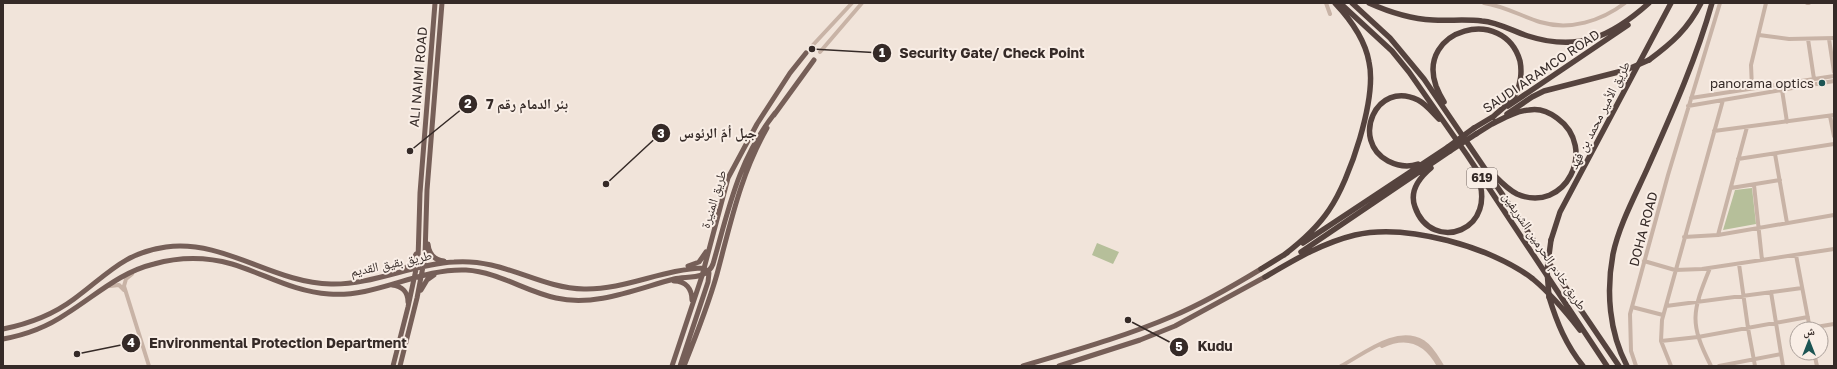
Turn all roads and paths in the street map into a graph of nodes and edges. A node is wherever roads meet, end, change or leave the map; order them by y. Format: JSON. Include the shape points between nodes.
{"nodes":[{"id":1,"x":435,"y":3,"type":"edge"},
{"id":2,"x":442,"y":3,"type":"edge"},
{"id":3,"x":852,"y":3,"type":"edge"},
{"id":4,"x":862,"y":3,"type":"edge"},
{"id":5,"x":1326,"y":3,"type":"edge"},
{"id":6,"x":1335,"y":3,"type":"edge"},
{"id":7,"x":1340,"y":3,"type":"edge"},
{"id":8,"x":1352,"y":3,"type":"edge"},
{"id":9,"x":1369,"y":3,"type":"edge"},
{"id":10,"x":1484,"y":3,"type":"edge"},
{"id":11,"x":1625,"y":3,"type":"edge"},
{"id":12,"x":1650,"y":3,"type":"edge"},
{"id":13,"x":1671,"y":3,"type":"edge"},
{"id":14,"x":1701,"y":3,"type":"edge"},
{"id":15,"x":1712,"y":3,"type":"edge"},
{"id":16,"x":1720,"y":3,"type":"edge"},
{"id":17,"x":1766,"y":3,"type":"edge"},
{"id":18,"x":1330,"y":14,"type":"dead end"},
{"id":19,"x":1759,"y":35,"type":"junction"},
{"id":20,"x":1834,"y":38,"type":"edge"},
{"id":21,"x":1808,"y":39,"type":"junction"},
{"id":22,"x":1828,"y":39,"type":"junction"},
{"id":23,"x":812,"y":46,"type":"dead end"},
{"id":24,"x":820,"y":52,"type":"dead end"},
{"id":25,"x":806,"y":53,"type":"dead end"},
{"id":26,"x":814,"y":60,"type":"dead end"},
{"id":27,"x":1834,"y":72,"type":"edge"},
{"id":28,"x":1834,"y":76,"type":"edge"},
{"id":29,"x":1814,"y":79,"type":"junction"},
{"id":30,"x":1834,"y":81,"type":"edge"},
{"id":31,"x":1752,"y":88,"type":"junction"},
{"id":32,"x":1782,"y":90,"type":"junction"},
{"id":33,"x":1691,"y":98,"type":"junction"},
{"id":34,"x":1723,"y":100,"type":"junction"},
{"id":35,"x":1688,"y":106,"type":"junction"},
{"id":36,"x":775,"y":113,"type":"junction"},
{"id":37,"x":1832,"y":116,"type":"edge"},
{"id":38,"x":1493,"y":117,"type":"junction"},
{"id":39,"x":1787,"y":122,"type":"junction"},
{"id":40,"x":1455,"y":124,"type":"junction"},
{"id":41,"x":1492,"y":124,"type":"junction"},
{"id":42,"x":1747,"y":127,"type":"junction"},
{"id":43,"x":1450,"y":130,"type":"junction"},
{"id":44,"x":1475,"y":131,"type":"junction"},
{"id":45,"x":1714,"y":131,"type":"junction"},
{"id":46,"x":1834,"y":136,"type":"edge"},
{"id":47,"x":1834,"y":144,"type":"edge"},
{"id":48,"x":1449,"y":149,"type":"junction"},
{"id":49,"x":1439,"y":152,"type":"junction"},
{"id":50,"x":1775,"y":154,"type":"junction"},
{"id":51,"x":1467,"y":155,"type":"junction"},
{"id":52,"x":1738,"y":160,"type":"junction"},
{"id":53,"x":1480,"y":161,"type":"junction"},
{"id":54,"x":1780,"y":180,"type":"junction"},
{"id":55,"x":1754,"y":185,"type":"junction"},
{"id":56,"x":1731,"y":188,"type":"junction"},
{"id":57,"x":1834,"y":215,"type":"edge"},
{"id":58,"x":1787,"y":223,"type":"junction"},
{"id":59,"x":1759,"y":228,"type":"junction"},
{"id":60,"x":426,"y":234,"type":"junction"},
{"id":61,"x":1718,"y":235,"type":"junction"},
{"id":62,"x":1684,"y":236,"type":"junction"},
{"id":63,"x":419,"y":242,"type":"junction"},
{"id":64,"x":711,"y":242,"type":"junction"},
{"id":65,"x":1834,"y":249,"type":"edge"},
{"id":66,"x":1284,"y":255,"type":"junction"},
{"id":67,"x":1796,"y":255,"type":"junction"},
{"id":68,"x":1762,"y":260,"type":"junction"},
{"id":69,"x":1644,"y":261,"type":"junction"},
{"id":70,"x":455,"y":262,"type":"junction"},
{"id":71,"x":1739,"y":264,"type":"junction"},
{"id":72,"x":140,"y":268,"type":"junction"},
{"id":73,"x":423,"y":268,"type":"junction"},
{"id":74,"x":704,"y":268,"type":"junction"},
{"id":75,"x":1710,"y":268,"type":"junction"},
{"id":76,"x":416,"y":269,"type":"junction"},
{"id":77,"x":1261,"y":269,"type":"joint"},
{"id":78,"x":1676,"y":270,"type":"junction"},
{"id":79,"x":669,"y":271,"type":"junction"},
{"id":80,"x":439,"y":272,"type":"junction"},
{"id":81,"x":708,"y":272,"type":"junction"},
{"id":82,"x":391,"y":275,"type":"junction"},
{"id":83,"x":422,"y":276,"type":"junction"},
{"id":84,"x":702,"y":276,"type":"junction"},
{"id":85,"x":1265,"y":277,"type":"junction"},
{"id":86,"x":414,"y":278,"type":"junction"},
{"id":87,"x":666,"y":281,"type":"junction"},
{"id":88,"x":387,"y":285,"type":"junction"},
{"id":89,"x":1802,"y":288,"type":"junction"},
{"id":90,"x":126,"y":292,"type":"junction"},
{"id":91,"x":1771,"y":292,"type":"junction"},
{"id":92,"x":97,"y":293,"type":"junction"},
{"id":93,"x":1743,"y":296,"type":"junction"},
{"id":94,"x":417,"y":298,"type":"junction"},
{"id":95,"x":1698,"y":303,"type":"junction"},
{"id":96,"x":1666,"y":306,"type":"junction"},
{"id":97,"x":408,"y":307,"type":"junction"},
{"id":98,"x":1632,"y":307,"type":"junction"},
{"id":99,"x":691,"y":308,"type":"junction"},
{"id":100,"x":1663,"y":315,"type":"junction"},
{"id":101,"x":1808,"y":317,"type":"junction"},
{"id":102,"x":1809,"y":321,"type":"edge"},
{"id":103,"x":1776,"y":323,"type":"junction"},
{"id":104,"x":1748,"y":328,"type":"junction"},
{"id":105,"x":3,"y":329,"type":"edge"},
{"id":106,"x":1698,"y":337,"type":"junction"},
{"id":107,"x":3,"y":339,"type":"edge"},
{"id":108,"x":1661,"y":341,"type":"junction"},
{"id":109,"x":1594,"y":347,"type":"junction"},
{"id":110,"x":1781,"y":354,"type":"junction"},
{"id":111,"x":1754,"y":359,"type":"junction"},
{"id":112,"x":150,"y":366,"type":"edge"},
{"id":113,"x":393,"y":366,"type":"edge"},
{"id":114,"x":400,"y":366,"type":"edge"},
{"id":115,"x":672,"y":366,"type":"edge"},
{"id":116,"x":680,"y":366,"type":"edge"},
{"id":117,"x":684,"y":366,"type":"edge"},
{"id":118,"x":1023,"y":366,"type":"edge"},
{"id":119,"x":1059,"y":366,"type":"edge"},
{"id":120,"x":1341,"y":366,"type":"edge"},
{"id":121,"x":1346,"y":366,"type":"edge"},
{"id":122,"x":1439,"y":366,"type":"edge"},
{"id":123,"x":1442,"y":366,"type":"edge"},
{"id":124,"x":1583,"y":366,"type":"edge"},
{"id":125,"x":1607,"y":366,"type":"edge"},
{"id":126,"x":1618,"y":366,"type":"edge"},
{"id":127,"x":1627,"y":366,"type":"edge"},
{"id":128,"x":1636,"y":366,"type":"edge"},
{"id":129,"x":1671,"y":366,"type":"edge"},
{"id":130,"x":1711,"y":366,"type":"edge"},
{"id":131,"x":1719,"y":366,"type":"edge"},
{"id":132,"x":1755,"y":366,"type":"edge"},
{"id":133,"x":1783,"y":366,"type":"edge"}],
"edges":[{"from":1,"to":63,"type":"main road","name":"ALI NAIMI ROAD","via":[[420,193]]},
{"from":2,"to":60,"type":"main road","name":"ALI NAIMI ROAD","via":[[427,190]]},
{"from":3,"to":23,"type":"street"},
{"from":4,"to":24,"type":"street"},
{"from":5,"to":18,"type":"street"},
{"from":6,"to":66,"type":"highway","via":[[1352,23],[1365,48],[1371,76],[1367,107],[1355,150],[1337,198],[1316,226]]},
{"from":7,"to":43,"type":"highway","name":"طريق خادم الحرمين الشريفين","number":"619","via":[[1392,51]]},
{"from":8,"to":40,"type":"highway","name":"طريق خادم الحرمين الشريفين","number":"619","via":[[1390,38],[1411,62]]},
{"from":9,"to":12,"type":"highway","via":[[1400,15],[1416,18],[1482,20],[1530,36],[1567,43],[1592,40],[1605,35]]},
{"from":10,"to":11,"type":"street","via":[[1541,22],[1563,25],[1593,20]]},
{"from":12,"to":38,"type":"highway","name":"SAUDI ARAMCO ROAD","via":[[1633,22]]},
{"from":13,"to":124,"type":"highway","name":"طريق الأمير محمد بن فهد","bridge":true,"via":[[1560,212],[1552,240],[1547,270],[1549,297],[1564,339]]},
{"from":14,"to":41,"type":"highway","name":"طريق الأمير محمد بن فهد","bridge":true,"via":[[1695,16],[1672,43],[1648,60],[1626,70],[1544,91]]},
{"from":15,"to":127,"type":"highway","via":[[1693,64],[1637,192],[1614,253],[1610,281],[1613,327]]},
{"from":16,"to":33,"type":"street","name":"DOHA ROAD"},
{"from":17,"to":19,"type":"street"},
{"from":19,"to":21,"type":"street"},
{"from":19,"to":31,"type":"street","via":[[1751,65]]},
{"from":20,"to":22,"type":"street"},
{"from":21,"to":22,"type":"street"},
{"from":21,"to":29,"type":"street"},
{"from":22,"to":27,"type":"street"},
{"from":25,"to":64,"type":"main road","name":"طريق المنيرة","via":[[790,73],[742,150],[728,178]]},
{"from":26,"to":36,"type":"main road","name":"طريق المنيرة"},
{"from":28,"to":29,"type":"street"},
{"from":29,"to":31,"type":"street"},
{"from":30,"to":32,"type":"street"},
{"from":31,"to":33,"type":"street"},
{"from":32,"to":34,"type":"street"},
{"from":32,"to":39,"type":"street"},
{"from":33,"to":35,"type":"street","name":"DOHA ROAD"},
{"from":34,"to":35,"type":"street"},
{"from":34,"to":45,"type":"street"},
{"from":35,"to":69,"type":"street","name":"DOHA ROAD"},
{"from":36,"to":81,"type":"main road","via":[[762,130],[742,166],[713,264]]},
{"from":36,"to":117,"type":"main road","name":"طريق المنيرة","via":[[743,178],[732,211],[717,275]]},
{"from":37,"to":39,"type":"street"},
{"from":37,"to":46,"type":"street"},
{"from":38,"to":40,"type":"highway","via":[[1517,93],[1521,65],[1514,48],[1499,34],[1490,30],[1470,29],[1442,44],[1434,63],[1436,85]]},
{"from":38,"to":44,"type":"highway","name":"SAUDI ARAMCO ROAD"},
{"from":39,"to":42,"type":"street"},
{"from":40,"to":53,"type":"highway","name":"طريق خادم الحرمين الشريفين","number":"619"},
{"from":41,"to":44,"type":"highway"},
{"from":41,"to":53,"type":"highway","via":[[1528,110],[1544,111],[1554,116],[1568,128],[1574,138],[1574,169],[1568,180],[1555,192],[1538,198],[1516,194]]},
{"from":42,"to":45,"type":"street"},
{"from":42,"to":52,"type":"street"},
{"from":43,"to":49,"type":"highway","via":[[1426,106],[1411,98],[1393,97],[1384,100],[1372,115],[1372,145],[1385,160],[1413,166]]},
{"from":43,"to":51,"type":"highway","name":"طريق خادم الحرمين الشريفين","number":"619"},
{"from":44,"to":48,"type":"highway","name":"SAUDI ARAMCO ROAD","bridge":true},
{"from":45,"to":62,"type":"street"},
{"from":47,"to":50,"type":"street"},
{"from":48,"to":49,"type":"highway","name":"SAUDI ARAMCO ROAD"},
{"from":48,"to":51,"type":"highway","via":[[1421,177],[1413,196],[1423,222],[1441,232],[1464,229],[1478,217],[1481,188]]},
{"from":48,"to":85,"type":"highway"},
{"from":49,"to":66,"type":"highway"},
{"from":50,"to":52,"type":"street"},
{"from":50,"to":54,"type":"street"},
{"from":51,"to":109,"type":"highway","name":"طريق خادم الحرمين الشريفين","number":"619"},
{"from":52,"to":56,"type":"street"},
{"from":53,"to":126,"type":"highway","name":"طريق خادم الحرمين الشريفين","number":"619"},
{"from":54,"to":55,"type":"street"},
{"from":54,"to":58,"type":"street"},
{"from":55,"to":56,"type":"street"},
{"from":55,"to":59,"type":"street"},
{"from":56,"to":61,"type":"street"},
{"from":57,"to":58,"type":"street"},
{"from":58,"to":59,"type":"street"},
{"from":59,"to":61,"type":"street"},
{"from":59,"to":68,"type":"street"},
{"from":60,"to":70,"type":"main road","via":[[432,255],[440,260]]},
{"from":60,"to":73,"type":"main road","name":"ALI NAIMI ROAD"},
{"from":61,"to":62,"type":"street"},
{"from":62,"to":78,"type":"street"},
{"from":63,"to":76,"type":"main road","name":"ALI NAIMI ROAD"},
{"from":63,"to":82,"type":"main road","via":[[408,268]]},
{"from":64,"to":74,"type":"main road","name":"طريق المنيرة"},
{"from":64,"to":79,"type":"main road","via":[[699,262]]},
{"from":65,"to":67,"type":"street"},
{"from":66,"to":77,"type":"highway"},
{"from":67,"to":68,"type":"street"},
{"from":67,"to":89,"type":"street"},
{"from":68,"to":71,"type":"street"},
{"from":69,"to":78,"type":"street"},
{"from":69,"to":98,"type":"street","name":"DOHA ROAD"},
{"from":70,"to":73,"type":"main road","name":"طريق بقيق القديم"},
{"from":70,"to":79,"type":"main road","name":"طريق بقيق القديم","via":[[494,264],[551,284],[584,289],[620,285]]},
{"from":71,"to":75,"type":"street"},
{"from":71,"to":93,"type":"street"},
{"from":72,"to":88,"type":"main road","name":"طريق بقيق القديم","via":[[176,260],[199,259],[232,264],[295,288],[318,293],[348,294]]},
{"from":72,"to":90,"type":"street","via":[[126,279]]},
{"from":72,"to":92,"type":"main road","name":"طريق بقيق القديم"},
{"from":73,"to":76,"type":"main road","name":"طريق بقيق القديم"},
{"from":73,"to":83,"type":"main road","name":"ALI NAIMI ROAD"},
{"from":74,"to":79,"type":"main road","name":"طريق بقيق القديم"},
{"from":74,"to":81,"type":"main road"},
{"from":74,"to":84,"type":"main road","name":"طريق المنيرة"},
{"from":75,"to":78,"type":"street"},
{"from":75,"to":95,"type":"street"},
{"from":76,"to":82,"type":"main road","name":"طريق بقيق القديم"},
{"from":76,"to":86,"type":"main road","name":"ALI NAIMI ROAD"},
{"from":77,"to":118,"type":"main road","via":[[1174,316]]},
{"from":78,"to":96,"type":"street"},
{"from":80,"to":83,"type":"main road","name":"طريق بقيق القديم"},
{"from":80,"to":87,"type":"main road","name":"طريق بقيق القديم","via":[[466,270],[487,273],[547,296],[573,301],[602,298]]},
{"from":80,"to":94,"type":"main road","via":[[427,280]]},
{"from":81,"to":84,"type":"main road","name":"طريق بقيق القديم"},
{"from":81,"to":116,"type":"main road","via":[[706,288]]},
{"from":82,"to":105,"type":"main road","name":"طريق بقيق القديم","via":[[358,283],[316,283],[288,278],[206,248],[167,247],[146,251],[126,260],[73,300],[48,315]]},
{"from":83,"to":86,"type":"main road","name":"طريق بقيق القديم"},
{"from":83,"to":94,"type":"main road","name":"ALI NAIMI ROAD"},
{"from":84,"to":87,"type":"main road","name":"طريق بقيق القديم"},
{"from":84,"to":99,"type":"main road","name":"طريق المنيرة"},
{"from":85,"to":109,"type":"highway","via":[[1318,247],[1356,234],[1394,232],[1438,238],[1494,257],[1528,276],[1561,306]]},
{"from":85,"to":119,"type":"main road","via":[[1175,326]]},
{"from":86,"to":88,"type":"main road","name":"طريق بقيق القديم"},
{"from":86,"to":97,"type":"main road","name":"ALI NAIMI ROAD"},
{"from":87,"to":99,"type":"main road","via":[[686,284],[691,293]]},
{"from":88,"to":97,"type":"main road","via":[[396,285],[405,290]]},
{"from":89,"to":91,"type":"street"},
{"from":89,"to":101,"type":"street"},
{"from":90,"to":92,"type":"street","via":[[117,284]]},
{"from":90,"to":112,"type":"street"},
{"from":91,"to":93,"type":"street"},
{"from":91,"to":103,"type":"street"},
{"from":92,"to":107,"type":"main road","name":"طريق بقيق القديم","via":[[42,328]]},
{"from":93,"to":95,"type":"street"},
{"from":93,"to":104,"type":"street"},
{"from":94,"to":114,"type":"main road","name":"ALI NAIMI ROAD"},
{"from":95,"to":96,"type":"street"},
{"from":95,"to":106,"type":"street","via":[[1695,318]]},
{"from":96,"to":100,"type":"street"},
{"from":97,"to":113,"type":"main road","name":"ALI NAIMI ROAD"},
{"from":98,"to":100,"type":"street"},
{"from":98,"to":128,"type":"street","name":"DOHA ROAD","via":[[1629,341]]},
{"from":99,"to":115,"type":"main road","name":"طريق المنيرة"},
{"from":100,"to":108,"type":"street"},
{"from":101,"to":102,"type":"street"},
{"from":101,"to":103,"type":"street"},
{"from":103,"to":104,"type":"street"},
{"from":103,"to":110,"type":"street"},
{"from":104,"to":106,"type":"street"},
{"from":104,"to":111,"type":"street"},
{"from":106,"to":108,"type":"street"},
{"from":106,"to":130,"type":"street"},
{"from":108,"to":129,"type":"street"},
{"from":109,"to":125,"type":"highway","name":"طريق خادم الحرمين الشريفين","number":"619"},
{"from":110,"to":111,"type":"street"},
{"from":110,"to":133,"type":"street"},
{"from":111,"to":131,"type":"street"},
{"from":111,"to":132,"type":"street"},
{"from":120,"to":123,"type":"street","via":[[1387,340],[1403,337],[1423,342],[1432,350]]},
{"from":121,"to":122,"type":"street","via":[[1397,340],[1406,340],[1426,348]]}]}
